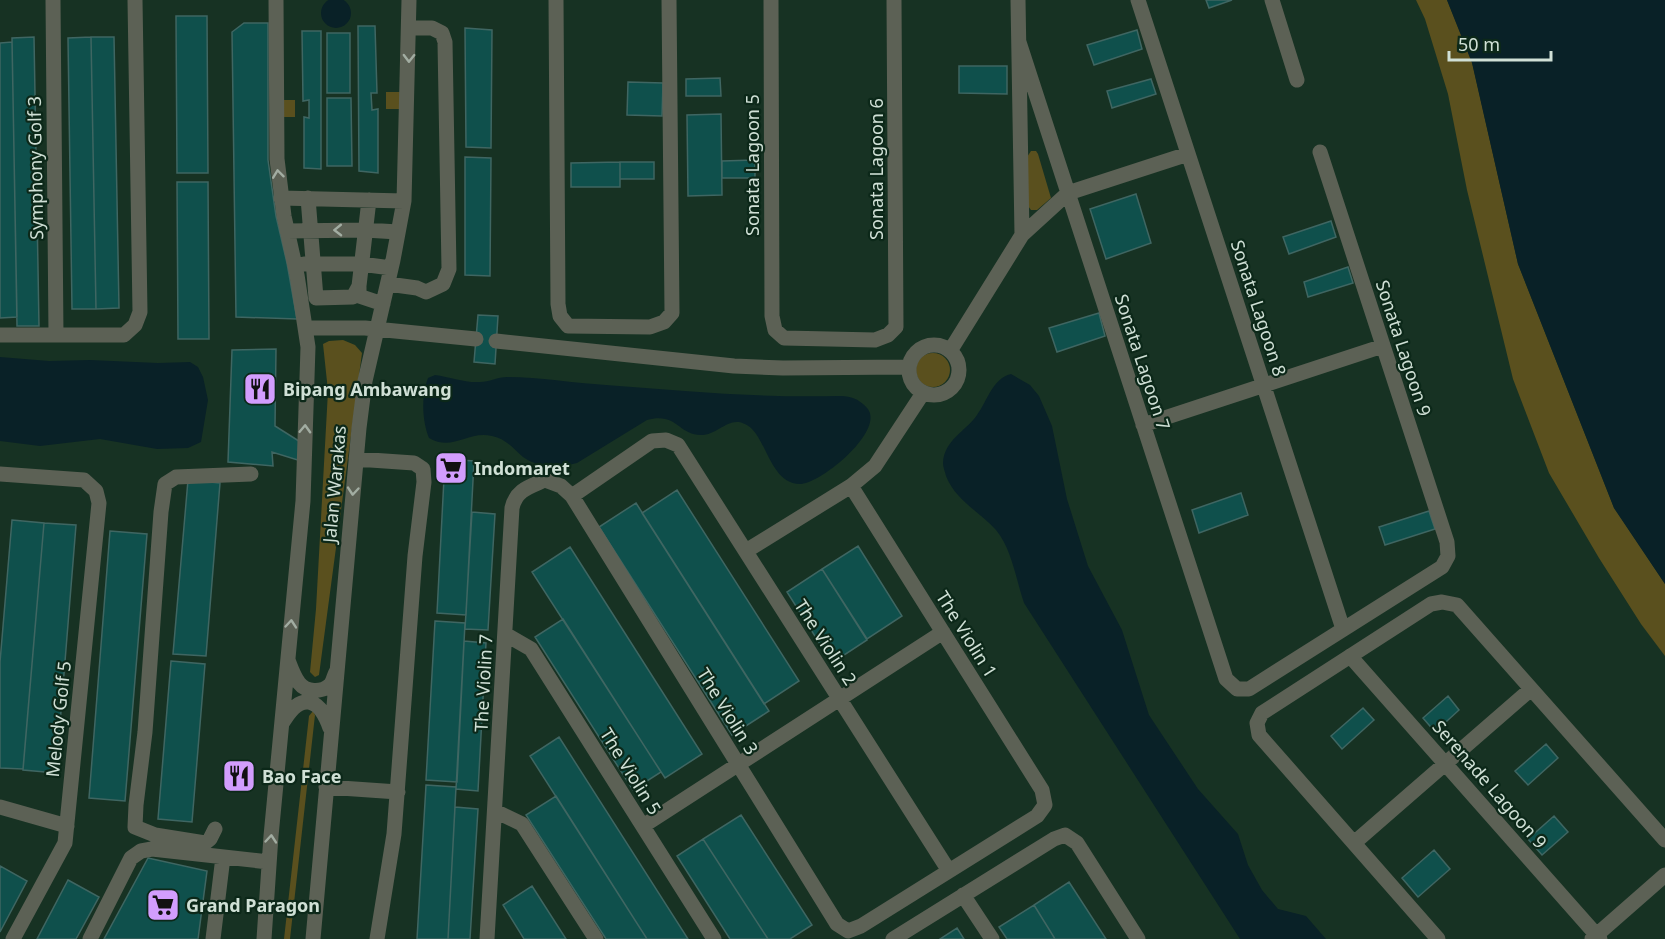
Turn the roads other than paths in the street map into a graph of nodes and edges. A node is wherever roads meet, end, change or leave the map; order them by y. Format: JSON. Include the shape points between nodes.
{"nodes":[{"id":1,"x":53,"y":0,"type":"edge"},
{"id":2,"x":135,"y":0,"type":"edge"},
{"id":3,"x":276,"y":0,"type":"edge"},
{"id":4,"x":410,"y":0,"type":"edge"},
{"id":5,"x":556,"y":0,"type":"edge"},
{"id":6,"x":669,"y":0,"type":"edge"},
{"id":7,"x":771,"y":0,"type":"edge"},
{"id":8,"x":894,"y":0,"type":"edge"},
{"id":9,"x":1018,"y":0,"type":"edge"},
{"id":10,"x":1138,"y":0,"type":"edge"},
{"id":11,"x":1272,"y":0,"type":"edge"},
{"id":12,"x":409,"y":28,"type":"junction"},
{"id":13,"x":1019,"y":42,"type":"junction"},
{"id":14,"x":1297,"y":80,"type":"dead end"},
{"id":15,"x":1320,"y":152,"type":"dead end"},
{"id":16,"x":1188,"y":154,"type":"junction"},
{"id":17,"x":1068,"y":193,"type":"junction"},
{"id":18,"x":281,"y":198,"type":"junction"},
{"id":19,"x":308,"y":198,"type":"junction"},
{"id":20,"x":369,"y":200,"type":"junction"},
{"id":21,"x":404,"y":201,"type":"junction"},
{"id":22,"x":365,"y":230,"type":"junction"},
{"id":23,"x":287,"y":231,"type":"junction"},
{"id":24,"x":310,"y":231,"type":"junction"},
{"id":25,"x":398,"y":232,"type":"junction"},
{"id":26,"x":1022,"y":235,"type":"junction"},
{"id":27,"x":313,"y":263,"type":"junction"},
{"id":28,"x":361,"y":264,"type":"junction"},
{"id":29,"x":295,"y":265,"type":"junction"},
{"id":30,"x":391,"y":268,"type":"junction"},
{"id":31,"x":388,"y":284,"type":"junction"},
{"id":32,"x":358,"y":286,"type":"junction"},
{"id":33,"x":309,"y":298,"type":"junction"},
{"id":34,"x":383,"y":304,"type":"junction"},
{"id":35,"x":305,"y":328,"type":"junction"},
{"id":36,"x":376,"y":329,"type":"junction"},
{"id":37,"x":0,"y":335,"type":"edge"},
{"id":38,"x":56,"y":335,"type":"junction"},
{"id":39,"x":888,"y":335,"type":"joint"},
{"id":40,"x":476,"y":339,"type":"dead end"},
{"id":41,"x":496,"y":341,"type":"dead end"},
{"id":42,"x":1383,"y":346,"type":"junction"},
{"id":43,"x":950,"y":351,"type":"junction"},
{"id":44,"x":909,"y":367,"type":"junction"},
{"id":45,"x":1263,"y":386,"type":"junction"},
{"id":46,"x":923,"y":393,"type":"junction"},
{"id":47,"x":1143,"y":425,"type":"junction"},
{"id":48,"x":356,"y":459,"type":"junction"},
{"id":49,"x":0,"y":474,"type":"edge"},
{"id":50,"x":251,"y":474,"type":"dead end"},
{"id":51,"x":851,"y":486,"type":"junction"},
{"id":52,"x":572,"y":496,"type":"junction"},
{"id":53,"x":746,"y":551,"type":"junction"},
{"id":54,"x":1343,"y":629,"type":"junction"},
{"id":55,"x":943,"y":632,"type":"junction"},
{"id":56,"x":505,"y":634,"type":"junction"},
{"id":57,"x":1350,"y":656,"type":"junction"},
{"id":58,"x":288,"y":659,"type":"junction"},
{"id":59,"x":337,"y":669,"type":"junction"},
{"id":60,"x":1531,"y":689,"type":"junction"},
{"id":61,"x":840,"y":699,"type":"junction"},
{"id":62,"x":282,"y":725,"type":"junction"},
{"id":63,"x":331,"y":734,"type":"junction"},
{"id":64,"x":739,"y":764,"type":"junction"},
{"id":65,"x":1446,"y":764,"type":"junction"},
{"id":66,"x":326,"y":787,"type":"junction"},
{"id":67,"x":398,"y":792,"type":"junction"},
{"id":68,"x":0,"y":807,"type":"edge"},
{"id":69,"x":495,"y":811,"type":"junction"},
{"id":70,"x":67,"y":826,"type":"junction"},
{"id":71,"x":643,"y":826,"type":"junction"},
{"id":72,"x":215,"y":829,"type":"dead end"},
{"id":73,"x":1665,"y":840,"type":"edge"},
{"id":74,"x":1354,"y":843,"type":"junction"},
{"id":75,"x":223,"y":857,"type":"junction"},
{"id":76,"x":269,"y":862,"type":"junction"},
{"id":77,"x":949,"y":871,"type":"junction"},
{"id":78,"x":1665,"y":875,"type":"edge"},
{"id":79,"x":963,"y":895,"type":"junction"},
{"id":80,"x":1596,"y":938,"type":"edge"},
{"id":81,"x":13,"y":939,"type":"edge"},
{"id":82,"x":90,"y":939,"type":"edge"},
{"id":83,"x":213,"y":939,"type":"edge"},
{"id":84,"x":264,"y":939,"type":"edge"},
{"id":85,"x":313,"y":939,"type":"edge"},
{"id":86,"x":377,"y":939,"type":"edge"},
{"id":87,"x":487,"y":939,"type":"edge"},
{"id":88,"x":596,"y":939,"type":"edge"},
{"id":89,"x":714,"y":939,"type":"edge"},
{"id":90,"x":894,"y":939,"type":"edge"},
{"id":91,"x":992,"y":939,"type":"edge"},
{"id":92,"x":1138,"y":939,"type":"edge"},
{"id":93,"x":1438,"y":939,"type":"edge"}],
"edges":[{"from":1,"to":38,"type":"street","name":"Symphony Golf 3"},
{"from":2,"to":38,"type":"street","via":[[140,312],[135,326],[124,335]]},
{"from":18,"to":3,"type":"street","name":"Jalan Warakas","one_way":true,"via":[[277,159]]},
{"from":4,"to":12,"type":"street","name":"Jalan Warakas"},
{"from":5,"to":6,"type":"street","via":[[560,316],[568,326],[650,327],[664,322],[672,313]]},
{"from":7,"to":39,"type":"street","name":"Sonata Lagoon 5","via":[[772,316],[776,330],[784,338],[875,340]]},
{"from":8,"to":39,"type":"street","name":"Sonata Lagoon 6","via":[[896,327]]},
{"from":9,"to":13,"type":"street"},
{"from":10,"to":16,"type":"street","name":"Sonata Lagoon 8"},
{"from":11,"to":14,"type":"street"},
{"from":12,"to":21,"type":"street","name":"Jalan Warakas","one_way":true},
{"from":12,"to":31,"type":"street","via":[[432,28],[442,33],[445,42],[449,268],[443,284],[426,292]]},
{"from":13,"to":17,"type":"street","name":"Sonata Lagoon 7"},
{"from":13,"to":26,"type":"street"},
{"from":15,"to":42,"type":"street","name":"Sonata Lagoon 9"},
{"from":16,"to":17,"type":"street"},
{"from":16,"to":45,"type":"street","name":"Sonata Lagoon 8"},
{"from":17,"to":26,"type":"street"},
{"from":17,"to":47,"type":"street","name":"Sonata Lagoon 7"},
{"from":18,"to":19,"type":"street"},
{"from":18,"to":23,"type":"street","name":"Jalan Warakas"},
{"from":19,"to":20,"type":"street"},
{"from":19,"to":24,"type":"street"},
{"from":20,"to":21,"type":"street"},
{"from":20,"to":22,"type":"street"},
{"from":21,"to":25,"type":"street","name":"Jalan Warakas"},
{"from":22,"to":24,"type":"street","one_way":true},
{"from":22,"to":25,"type":"street"},
{"from":22,"to":28,"type":"street"},
{"from":23,"to":24,"type":"street"},
{"from":23,"to":29,"type":"street","name":"Jalan Warakas"},
{"from":24,"to":27,"type":"street"},
{"from":25,"to":30,"type":"street","name":"Jalan Warakas"},
{"from":26,"to":43,"type":"street"},
{"from":27,"to":28,"type":"street"},
{"from":27,"to":29,"type":"street"},
{"from":27,"to":33,"type":"street"},
{"from":28,"to":30,"type":"street"},
{"from":28,"to":32,"type":"street"},
{"from":29,"to":33,"type":"street","name":"Jalan Warakas"},
{"from":30,"to":31,"type":"street","name":"Jalan Warakas"},
{"from":31,"to":34,"type":"street","name":"Jalan Warakas"},
{"from":32,"to":33,"type":"street","via":[[353,297]]},
{"from":32,"to":34,"type":"street","via":[[359,296]]},
{"from":33,"to":35,"type":"street","name":"Jalan Warakas"},
{"from":34,"to":36,"type":"street","name":"Jalan Warakas"},
{"from":35,"to":36,"type":"street"},
{"from":58,"to":35,"type":"street","name":"Jalan Warakas","one_way":true,"via":[[303,501],[308,347]]},
{"from":36,"to":40,"type":"street"},
{"from":36,"to":48,"type":"street","name":"Jalan Warakas"},
{"from":37,"to":38,"type":"street"},
{"from":41,"to":44,"type":"street","via":[[734,366]]},
{"from":42,"to":45,"type":"street"},
{"from":42,"to":54,"type":"street","name":"Sonata Lagoon 9","via":[[1447,542],[1448,556],[1442,567]]},
{"from":43,"to":44,"type":"street","via":[[930,345],[912,357]]},
{"from":43,"to":46,"type":"street","via":[[959,372],[955,384],[934,396]]},
{"from":44,"to":46,"type":"street","via":[[914,387]]},
{"from":45,"to":47,"type":"street"},
{"from":45,"to":54,"type":"street","name":"Sonata Lagoon 8"},
{"from":46,"to":51,"type":"street","via":[[875,466]]},
{"from":47,"to":54,"type":"street","name":"Sonata Lagoon 7","via":[[1226,679],[1237,689],[1249,688]]},
{"from":48,"to":59,"type":"street","name":"Jalan Warakas","one_way":true},
{"from":48,"to":67,"type":"street","via":[[414,463],[423,469]]},
{"from":49,"to":70,"type":"street","name":"Melody Golf 5","via":[[84,480],[96,491],[99,503]]},
{"from":50,"to":72,"type":"street","via":[[176,477],[165,484],[161,513],[135,827],[155,835],[205,843]]},
{"from":51,"to":53,"type":"street"},
{"from":51,"to":55,"type":"street","name":"The Violin 1"},
{"from":52,"to":53,"type":"street","name":"The Violin 2","via":[[652,441],[666,440],[678,445]]},
{"from":52,"to":56,"type":"street","name":"The Violin 7","via":[[545,480],[515,497]]},
{"from":52,"to":64,"type":"street","name":"The Violin 3"},
{"from":53,"to":61,"type":"street","name":"The Violin 2"},
{"from":55,"to":61,"type":"street"},
{"from":55,"to":77,"type":"street","name":"The Violin 1","via":[[1042,790],[1045,805],[1037,816]]},
{"from":56,"to":69,"type":"street","name":"The Violin 7"},
{"from":56,"to":71,"type":"street","name":"The Violin 5","via":[[531,649]]},
{"from":57,"to":60,"type":"street","via":[[1431,604],[1442,602],[1457,605]]},
{"from":57,"to":65,"type":"street","name":"Serenade Lagoon 9"},
{"from":57,"to":74,"type":"street","via":[[1262,713],[1257,723],[1259,735]]},
{"from":58,"to":59,"type":"street","via":[[299,684],[307,690],[324,689],[331,684]]},
{"from":58,"to":62,"type":"street","name":"Jalan Warakas"},
{"from":59,"to":63,"type":"street","name":"Jalan Warakas"},
{"from":60,"to":65,"type":"street"},
{"from":60,"to":73,"type":"street"},
{"from":61,"to":64,"type":"street"},
{"from":61,"to":77,"type":"street","name":"The Violin 2"},
{"from":62,"to":63,"type":"street","via":[[295,705],[312,702],[319,705]]},
{"from":76,"to":62,"type":"street","name":"Jalan Warakas","one_way":true},
{"from":63,"to":66,"type":"street","name":"Jalan Warakas"},
{"from":64,"to":71,"type":"street"},
{"from":64,"to":77,"type":"street","name":"The Violin 3","via":[[837,924],[848,931]]},
{"from":65,"to":74,"type":"street"},
{"from":65,"to":80,"type":"street","name":"Serenade Lagoon 9"},
{"from":66,"to":67,"type":"street"},
{"from":66,"to":85,"type":"street","name":"Jalan Warakas"},
{"from":67,"to":86,"type":"street"},
{"from":68,"to":70,"type":"street"},
{"from":69,"to":87,"type":"street","name":"The Violin 7"},
{"from":69,"to":88,"type":"street","via":[[522,824]]},
{"from":70,"to":81,"type":"street","name":"Melody Golf 5","via":[[65,843]]},
{"from":71,"to":89,"type":"street","name":"The Violin 5"},
{"from":74,"to":93,"type":"street"},
{"from":75,"to":76,"type":"street"},
{"from":75,"to":82,"type":"street","via":[[141,851],[131,858]]},
{"from":75,"to":83,"type":"street"},
{"from":76,"to":84,"type":"street","name":"Jalan Warakas"},
{"from":78,"to":80,"type":"street"},
{"from":79,"to":90,"type":"street"},
{"from":79,"to":91,"type":"street"},
{"from":79,"to":92,"type":"street","via":[[1065,836],[1077,843]]}]}
